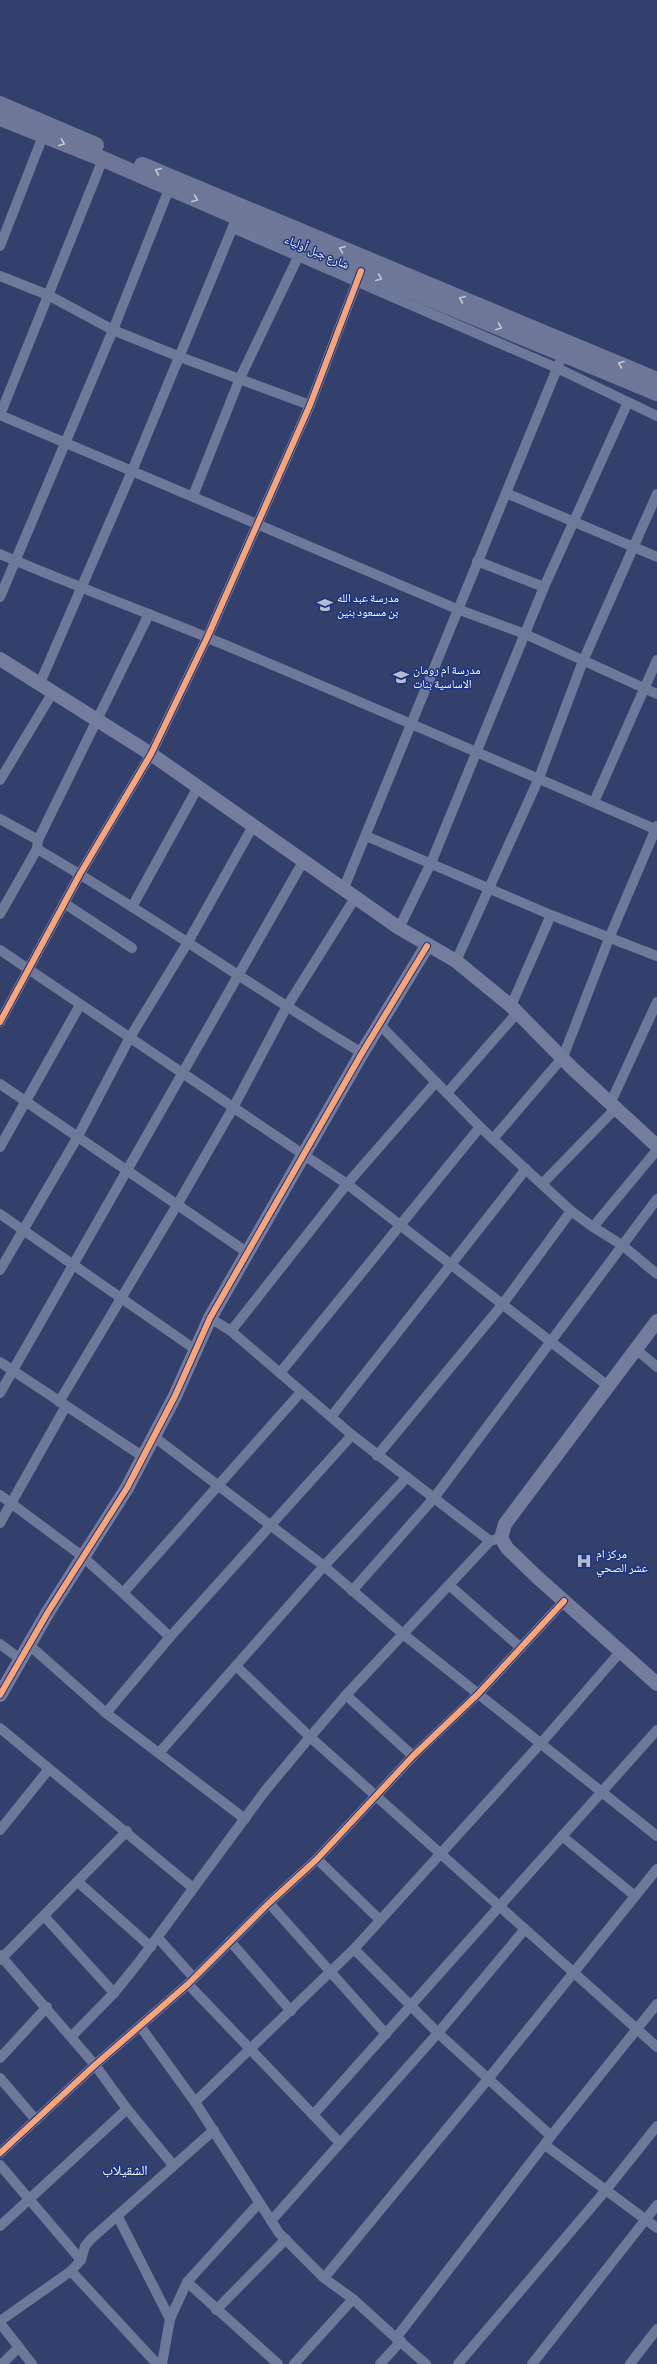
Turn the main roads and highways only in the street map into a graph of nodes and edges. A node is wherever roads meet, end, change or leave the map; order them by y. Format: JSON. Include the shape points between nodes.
{"nodes":[{"id":1,"x":0,"y":104,"type":"edge"},
{"id":2,"x":0,"y":118,"type":"edge"},
{"id":3,"x":657,"y":380,"type":"edge"},
{"id":4,"x":657,"y":394,"type":"edge"}],
"edges":[{"from":3,"to":1,"type":"main road","name":"شارع جبل أولياء","one_way":true},
{"from":2,"to":4,"type":"main road","name":"شارع جبل أولياء","one_way":true,"via":[[103,159],[235,222],[560,361]]}]}
